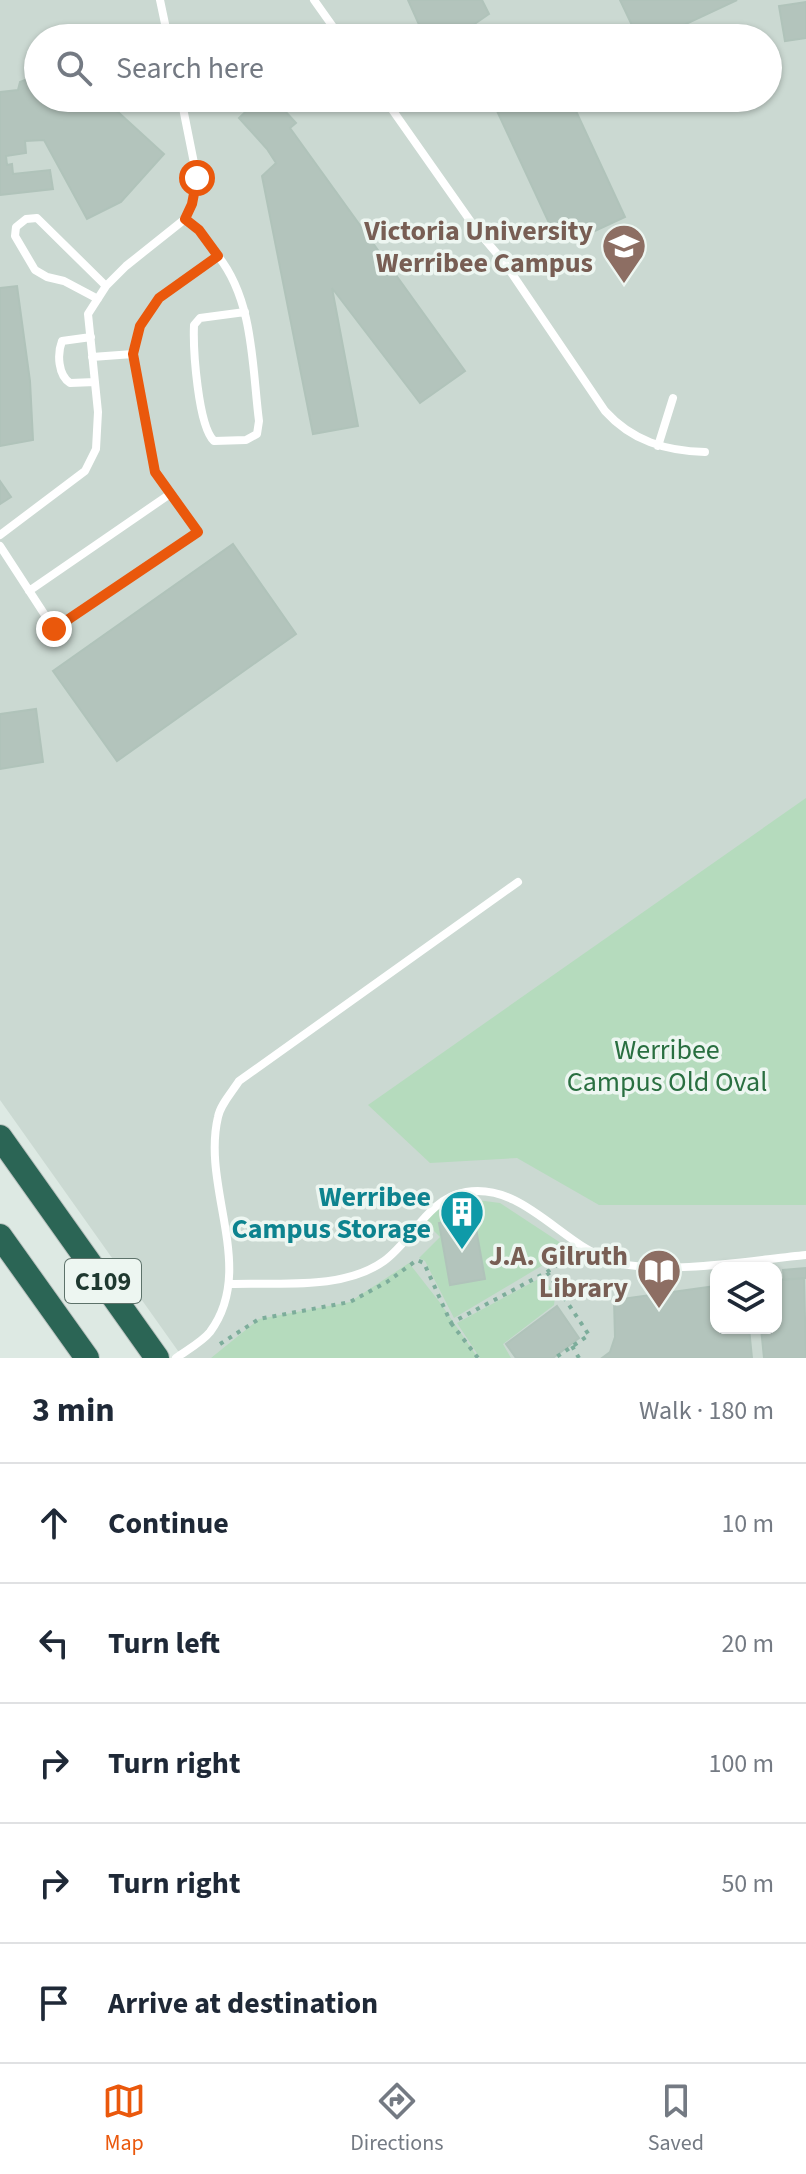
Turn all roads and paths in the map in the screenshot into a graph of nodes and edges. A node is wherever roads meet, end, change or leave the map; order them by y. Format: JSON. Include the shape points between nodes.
{"nodes":[{"id":1,"x":160,"y":0,"type":"edge"},
{"id":2,"x":314,"y":0,"type":"edge"},
{"id":3,"x":165,"y":24,"type":"edge"},
{"id":4,"x":331,"y":24,"type":"edge"},
{"id":5,"x":184,"y":112,"type":"edge"},
{"id":6,"x":394,"y":112,"type":"edge"},
{"id":7,"x":185,"y":219,"type":"junction"},
{"id":8,"x":218,"y":256,"type":"junction"},
{"id":9,"x":106,"y":286,"type":"junction"},
{"id":10,"x":98,"y":299,"type":"junction"},
{"id":11,"x":245,"y":312,"type":"junction"},
{"id":12,"x":91,"y":337,"type":"junction"},
{"id":13,"x":133,"y":354,"type":"junction"},
{"id":14,"x":92,"y":357,"type":"junction"},
{"id":15,"x":95,"y":382,"type":"junction"},
{"id":16,"x":673,"y":398,"type":"dead end"},
{"id":17,"x":658,"y":446,"type":"junction"},
{"id":18,"x":705,"y":452,"type":"dead end"},
{"id":19,"x":170,"y":494,"type":"junction"},
{"id":20,"x":0,"y":535,"type":"edge"},
{"id":21,"x":0,"y":546,"type":"edge"},
{"id":22,"x":29,"y":591,"type":"junction"},
{"id":23,"x":518,"y":882,"type":"dead end"},
{"id":24,"x":0,"y":1137,"type":"edge"},
{"id":25,"x":0,"y":1236,"type":"edge"},
{"id":26,"x":583,"y":1246,"type":"junction"},
{"id":27,"x":806,"y":1255,"type":"edge"},
{"id":28,"x":547,"y":1272,"type":"junction"},
{"id":29,"x":229,"y":1284,"type":"junction"},
{"id":30,"x":451,"y":1323,"type":"junction"},
{"id":31,"x":572,"y":1346,"type":"junction"},
{"id":32,"x":214,"y":1350,"type":"dead end"},
{"id":33,"x":87,"y":1358,"type":"edge"},
{"id":34,"x":157,"y":1358,"type":"edge"},
{"id":35,"x":176,"y":1358,"type":"edge"},
{"id":36,"x":478,"y":1358,"type":"edge"},
{"id":37,"x":555,"y":1358,"type":"edge"},
{"id":38,"x":579,"y":1358,"type":"edge"}],
"edges":[{"from":1,"to":3,"type":"lane"},
{"from":2,"to":4,"type":"lane"},
{"from":5,"to":7,"type":"lane","via":[[197,178]]},
{"from":6,"to":17,"type":"lane","via":[[605,411],[619,426]]},
{"from":7,"to":8,"type":"lane"},
{"from":7,"to":9,"type":"lane"},
{"from":8,"to":11,"type":"lane","via":[[232,273]]},
{"from":8,"to":13,"type":"lane","via":[[159,298],[140,326]]},
{"from":9,"to":10,"type":"lane"},
{"from":9,"to":10,"type":"lane","via":[[37,218],[16,227],[15,236],[35,270]]},
{"from":10,"to":12,"type":"lane","via":[[88,314]]},
{"from":11,"to":11,"type":"lane","via":[[257,434],[246,440],[214,441],[207,435],[202,408],[194,325],[200,318]]},
{"from":12,"to":14,"type":"lane"},
{"from":12,"to":15,"type":"lane","via":[[62,341],[60,365],[70,383]]},
{"from":13,"to":14,"type":"lane"},
{"from":13,"to":19,"type":"lane","via":[[151,458]]},
{"from":14,"to":15,"type":"lane"},
{"from":15,"to":20,"type":"lane","via":[[96,449],[85,471]]},
{"from":16,"to":17,"type":"lane"},
{"from":17,"to":18,"type":"lane"},
{"from":19,"to":22,"type":"lane"},
{"from":19,"to":22,"type":"lane","via":[[198,532],[54,629]]},
{"from":21,"to":22,"type":"lane"},
{"from":23,"to":29,"type":"lane","via":[[239,1081],[218,1114],[213,1151]]},
{"from":24,"to":34,"type":"highway","number":"C109"},
{"from":25,"to":33,"type":"highway","number":"C109"},
{"from":26,"to":27,"type":"lane","via":[[614,1262],[642,1267]]},
{"from":26,"to":28,"type":"path"},
{"from":26,"to":29,"type":"lane","via":[[511,1198],[466,1192],[440,1201],[384,1261],[349,1278]]},
{"from":28,"to":30,"type":"path"},
{"from":28,"to":31,"type":"path","via":[[589,1335]]},
{"from":29,"to":35,"type":"lane","via":[[224,1308],[209,1334]]},
{"from":30,"to":32,"type":"path","via":[[424,1263],[417,1260],[350,1302],[259,1319]]},
{"from":30,"to":36,"type":"path"},
{"from":31,"to":37,"type":"path"},
{"from":31,"to":38,"type":"path"}]}
